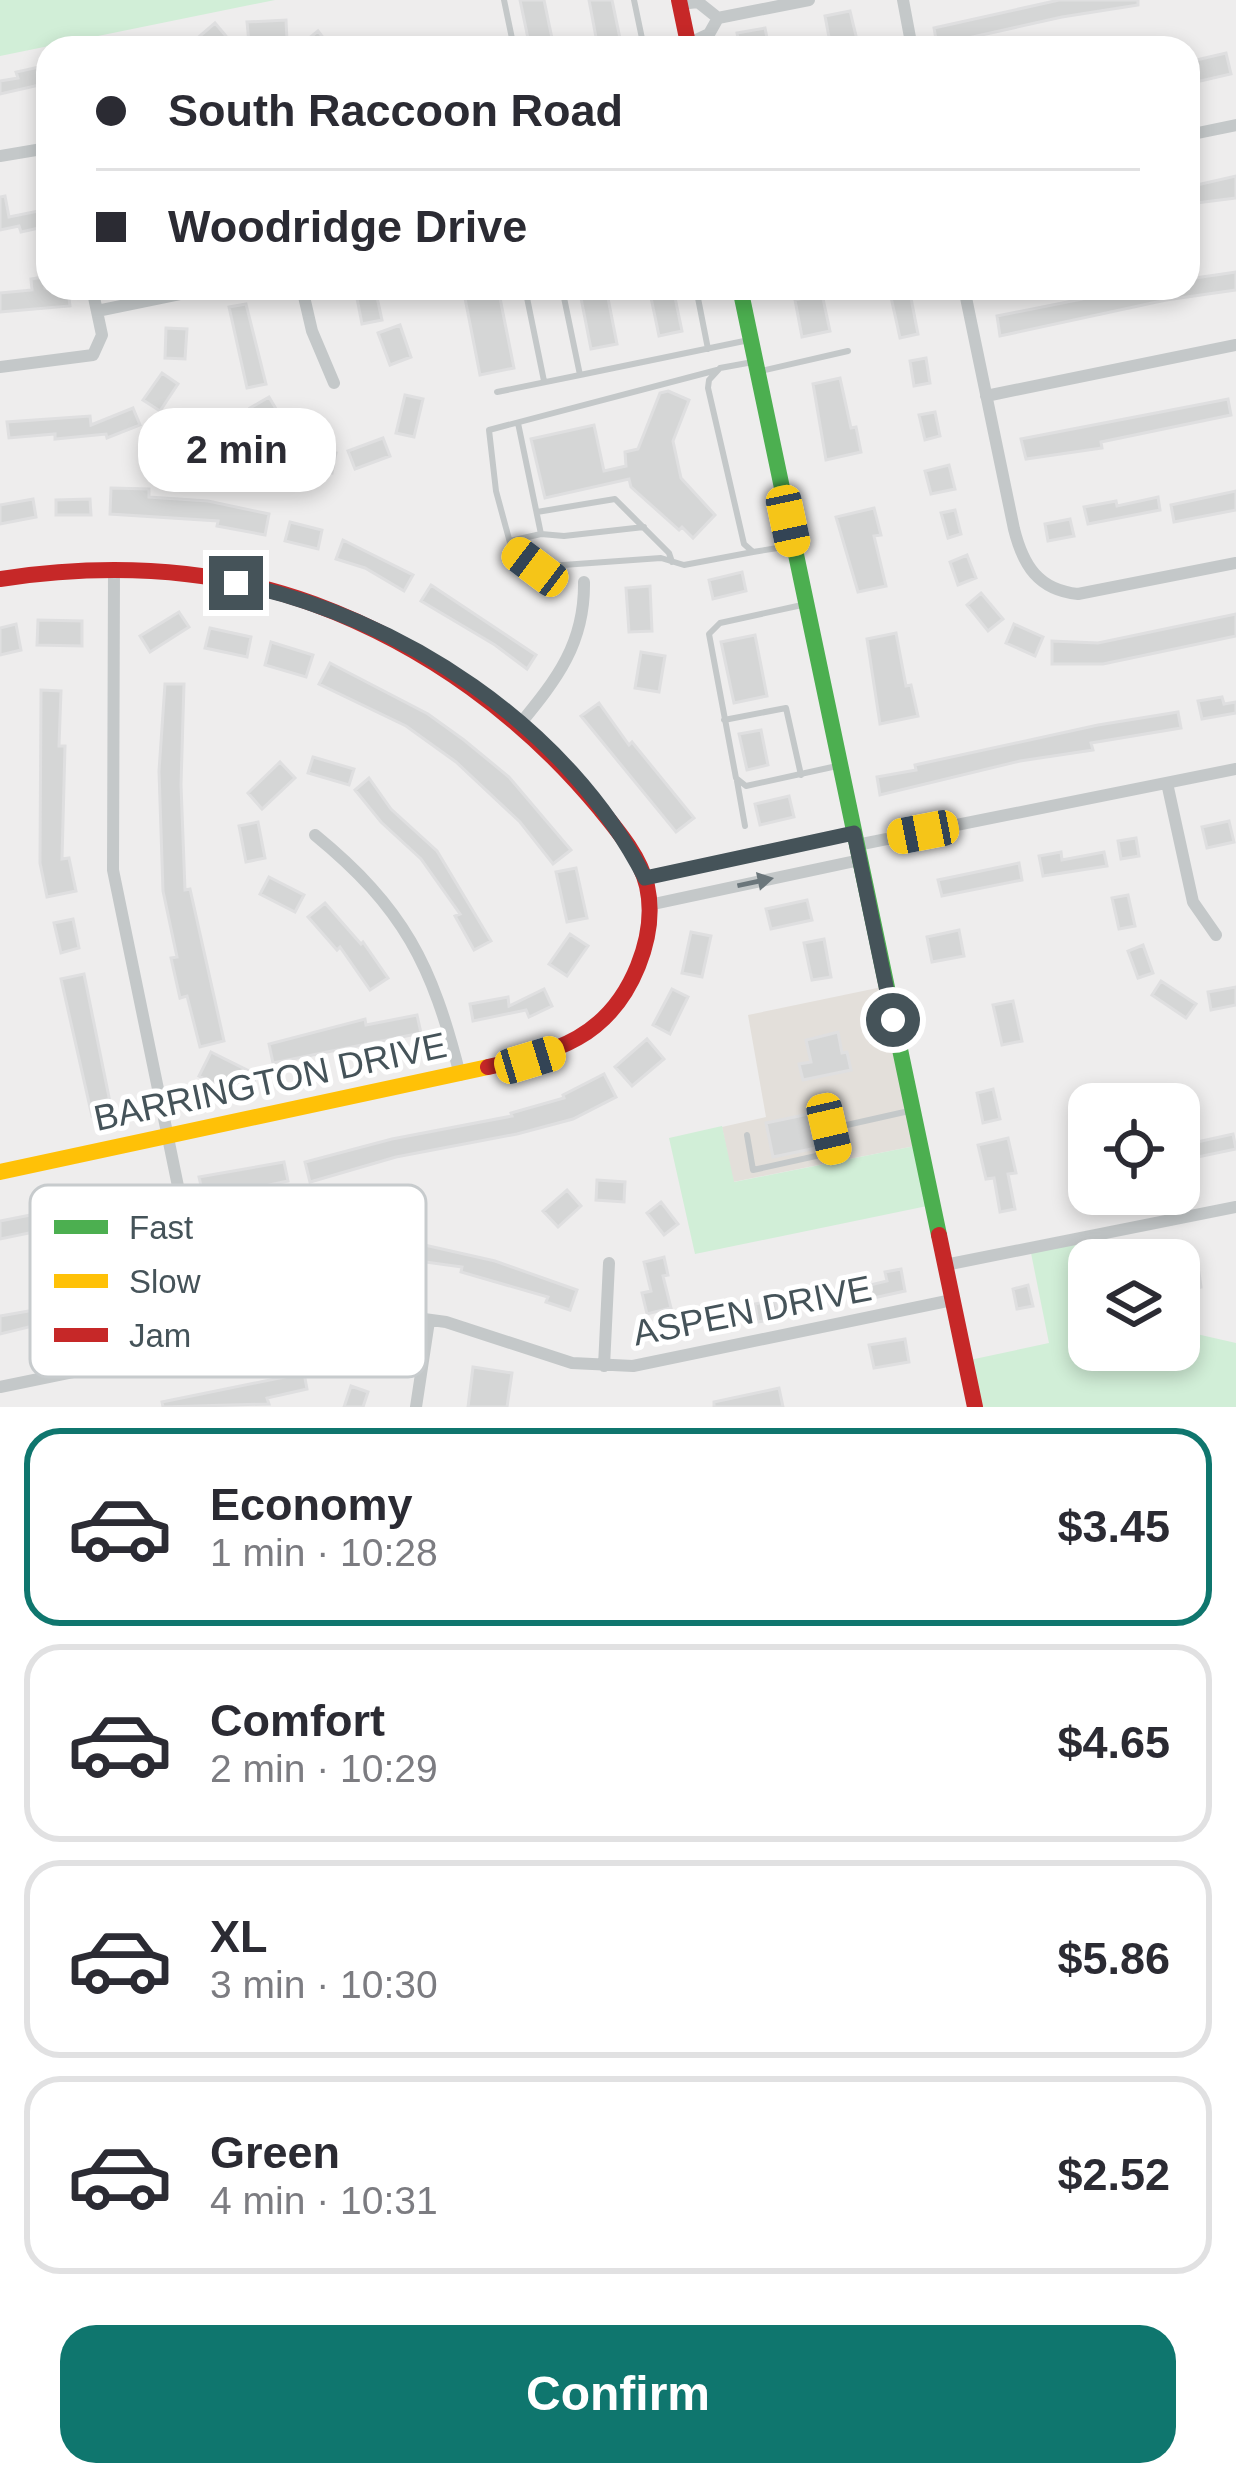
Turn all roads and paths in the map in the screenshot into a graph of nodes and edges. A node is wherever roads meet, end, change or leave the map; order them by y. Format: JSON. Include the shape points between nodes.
{"nodes":[{"id":1,"x":504,"y":0,"type":"edge"},
{"id":2,"x":634,"y":0,"type":"edge"},
{"id":3,"x":809,"y":0,"type":"edge"},
{"id":4,"x":903,"y":0,"type":"edge"},
{"id":5,"x":689,"y":2,"type":"edge"},
{"id":6,"x":718,"y":18,"type":"junction"},
{"id":7,"x":512,"y":36,"type":"edge"},
{"id":8,"x":642,"y":36,"type":"edge"},
{"id":9,"x":689,"y":36,"type":"edge"},
{"id":10,"x":706,"y":36,"type":"edge"},
{"id":11,"x":910,"y":36,"type":"edge"},
{"id":12,"x":1236,"y":125,"type":"edge"},
{"id":13,"x":1200,"y":132,"type":"edge"},
{"id":14,"x":36,"y":150,"type":"edge"},
{"id":15,"x":0,"y":156,"type":"edge"},
{"id":16,"x":95,"y":300,"type":"edge"},
{"id":17,"x":151,"y":300,"type":"edge"},
{"id":18,"x":305,"y":300,"type":"edge"},
{"id":19,"x":527,"y":300,"type":"edge"},
{"id":20,"x":565,"y":300,"type":"edge"},
{"id":21,"x":698,"y":300,"type":"edge"},
{"id":22,"x":743,"y":300,"type":"edge"},
{"id":23,"x":966,"y":300,"type":"edge"},
{"id":24,"x":98,"y":311,"type":"junction"},
{"id":25,"x":751,"y":340,"type":"junction"},
{"id":26,"x":1236,"y":345,"type":"edge"},
{"id":27,"x":708,"y":349,"type":"junction"},
{"id":28,"x":848,"y":351,"type":"dead end"},
{"id":29,"x":757,"y":366,"type":"junction"},
{"id":30,"x":0,"y":367,"type":"edge"},
{"id":31,"x":717,"y":370,"type":"junction"},
{"id":32,"x":580,"y":374,"type":"junction"},
{"id":33,"x":544,"y":381,"type":"junction"},
{"id":34,"x":334,"y":383,"type":"dead end"},
{"id":35,"x":496,"y":392,"type":"dead end"},
{"id":36,"x":986,"y":396,"type":"junction"},
{"id":37,"x":518,"y":423,"type":"junction"},
{"id":38,"x":537,"y":512,"type":"junction"},
{"id":39,"x":644,"y":527,"type":"junction"},
{"id":40,"x":541,"y":534,"type":"junction"},
{"id":41,"x":510,"y":541,"type":"junction"},
{"id":42,"x":793,"y":545,"type":"junction"},
{"id":43,"x":753,"y":552,"type":"junction"},
{"id":44,"x":672,"y":562,"type":"junction"},
{"id":45,"x":584,"y":563,"type":"junction"},
{"id":46,"x":1236,"y":563,"type":"edge"},
{"id":47,"x":114,"y":571,"type":"junction"},
{"id":48,"x":0,"y":579,"type":"edge"},
{"id":49,"x":584,"y":582,"type":"joint"},
{"id":50,"x":806,"y":604,"type":"junction"},
{"id":51,"x":724,"y":720,"type":"junction"},
{"id":52,"x":520,"y":724,"type":"junction"},
{"id":53,"x":840,"y":766,"type":"junction"},
{"id":54,"x":1236,"y":769,"type":"edge"},
{"id":55,"x":801,"y":775,"type":"junction"},
{"id":56,"x":736,"y":778,"type":"junction"},
{"id":57,"x":1167,"y":782,"type":"junction"},
{"id":58,"x":746,"y":826,"type":"dead end"},
{"id":59,"x":314,"y":835,"type":"dead end"},
{"id":60,"x":857,"y":846,"type":"junction"},
{"id":61,"x":645,"y":878,"type":"junction"},
{"id":62,"x":649,"y":905,"type":"junction"},
{"id":63,"x":1216,"y":935,"type":"dead end"},
{"id":64,"x":460,"y":1075,"type":"junction"},
{"id":65,"x":912,"y":1111,"type":"junction"},
{"id":66,"x":746,"y":1135,"type":"dead end"},
{"id":67,"x":167,"y":1137,"type":"junction"},
{"id":68,"x":0,"y":1172,"type":"edge"},
{"id":69,"x":177,"y":1185,"type":"edge"},
{"id":70,"x":1236,"y":1207,"type":"edge"},
{"id":71,"x":609,"y":1263,"type":"dead end"},
{"id":72,"x":945,"y":1265,"type":"junction"},
{"id":73,"x":952,"y":1300,"type":"junction"},
{"id":74,"x":426,"y":1320,"type":"edge"},
{"id":75,"x":429,"y":1321,"type":"junction"},
{"id":76,"x":426,"y":1341,"type":"edge"},
{"id":77,"x":604,"y":1366,"type":"junction"},
{"id":78,"x":47,"y":1377,"type":"edge"},
{"id":79,"x":421,"y":1377,"type":"edge"},
{"id":80,"x":0,"y":1387,"type":"edge"},
{"id":81,"x":416,"y":1407,"type":"edge"},
{"id":82,"x":975,"y":1407,"type":"edge"}],
"edges":[{"from":1,"to":7,"type":"lane"},
{"from":2,"to":8,"type":"lane"},
{"from":3,"to":6,"type":"street"},
{"from":4,"to":11,"type":"street"},
{"from":5,"to":6,"type":"street"},
{"from":5,"to":9,"type":"street"},
{"from":6,"to":10,"type":"street"},
{"from":12,"to":13,"type":"street"},
{"from":14,"to":15,"type":"street"},
{"from":16,"to":24,"type":"street"},
{"from":17,"to":24,"type":"street"},
{"from":18,"to":34,"type":"street"},
{"from":19,"to":33,"type":"lane"},
{"from":20,"to":32,"type":"lane"},
{"from":21,"to":27,"type":"lane"},
{"from":22,"to":25,"type":"street"},
{"from":23,"to":36,"type":"street"},
{"from":24,"to":30,"type":"street","via":[[102,334],[94,355]]},
{"from":25,"to":27,"type":"lane"},
{"from":25,"to":29,"type":"street"},
{"from":26,"to":36,"type":"street"},
{"from":27,"to":32,"type":"lane"},
{"from":28,"to":29,"type":"lane"},
{"from":29,"to":31,"type":"lane"},
{"from":29,"to":42,"type":"street"},
{"from":31,"to":37,"type":"lane"},
{"from":31,"to":43,"type":"lane","via":[[708,388],[743,544]]},
{"from":32,"to":33,"type":"lane"},
{"from":33,"to":35,"type":"lane"},
{"from":36,"to":46,"type":"street","via":[[1019,550],[1045,584],[1078,594]]},
{"from":37,"to":38,"type":"lane"},
{"from":37,"to":41,"type":"lane","via":[[489,430]]},
{"from":38,"to":39,"type":"lane","via":[[615,499]]},
{"from":38,"to":40,"type":"lane"},
{"from":39,"to":40,"type":"lane"},
{"from":39,"to":44,"type":"lane"},
{"from":40,"to":41,"type":"lane"},
{"from":41,"to":45,"type":"lane","via":[[535,567]]},
{"from":42,"to":43,"type":"lane"},
{"from":42,"to":50,"type":"street"},
{"from":43,"to":44,"type":"lane"},
{"from":44,"to":45,"type":"lane"},
{"from":45,"to":49,"type":"lane"},
{"from":47,"to":48,"type":"street"},
{"from":47,"to":52,"type":"street","via":[[212,578],[308,602],[418,652]]},
{"from":47,"to":67,"type":"street","via":[[113,870]]},
{"from":49,"to":52,"type":"street","via":[[571,655]]},
{"from":50,"to":51,"type":"lane","via":[[711,630]]},
{"from":50,"to":53,"type":"street"},
{"from":51,"to":55,"type":"lane","via":[[786,708]]},
{"from":51,"to":56,"type":"lane"},
{"from":52,"to":61,"type":"street","via":[[592,797]]},
{"from":53,"to":55,"type":"lane"},
{"from":53,"to":60,"type":"street"},
{"from":54,"to":57,"type":"street"},
{"from":55,"to":56,"type":"lane","via":[[746,785]]},
{"from":56,"to":58,"type":"lane"},
{"from":57,"to":60,"type":"street"},
{"from":57,"to":63,"type":"street","via":[[1193,902]]},
{"from":59,"to":64,"type":"street","via":[[357,870],[412,940],[445,1012]]},
{"from":60,"to":61,"type":"street"},
{"from":62,"to":60,"type":"street","one_way":true},
{"from":60,"to":65,"type":"street"},
{"from":61,"to":62,"type":"street","name":"BARRINGTON DRIVE"},
{"from":62,"to":64,"type":"street","name":"BARRINGTON DRIVE","via":[[637,970],[592,1031],[554,1053]]},
{"from":64,"to":67,"type":"street","name":"BARRINGTON DRIVE"},
{"from":65,"to":66,"type":"lane","via":[[829,1129],[834,1152],[753,1170]]},
{"from":65,"to":72,"type":"street"},
{"from":67,"to":68,"type":"street","name":"BARRINGTON DRIVE"},
{"from":67,"to":69,"type":"street"},
{"from":70,"to":72,"type":"street"},
{"from":71,"to":77,"type":"street"},
{"from":72,"to":73,"type":"street"},
{"from":73,"to":77,"type":"street","name":"ASPEN DRIVE","via":[[656,1364]]},
{"from":73,"to":82,"type":"street"},
{"from":74,"to":75,"type":"street","name":"ASPEN DRIVE"},
{"from":75,"to":76,"type":"street"},
{"from":75,"to":77,"type":"street","name":"ASPEN DRIVE"},
{"from":78,"to":80,"type":"street","name":"ASPEN DRIVE"},
{"from":79,"to":81,"type":"street"}]}
